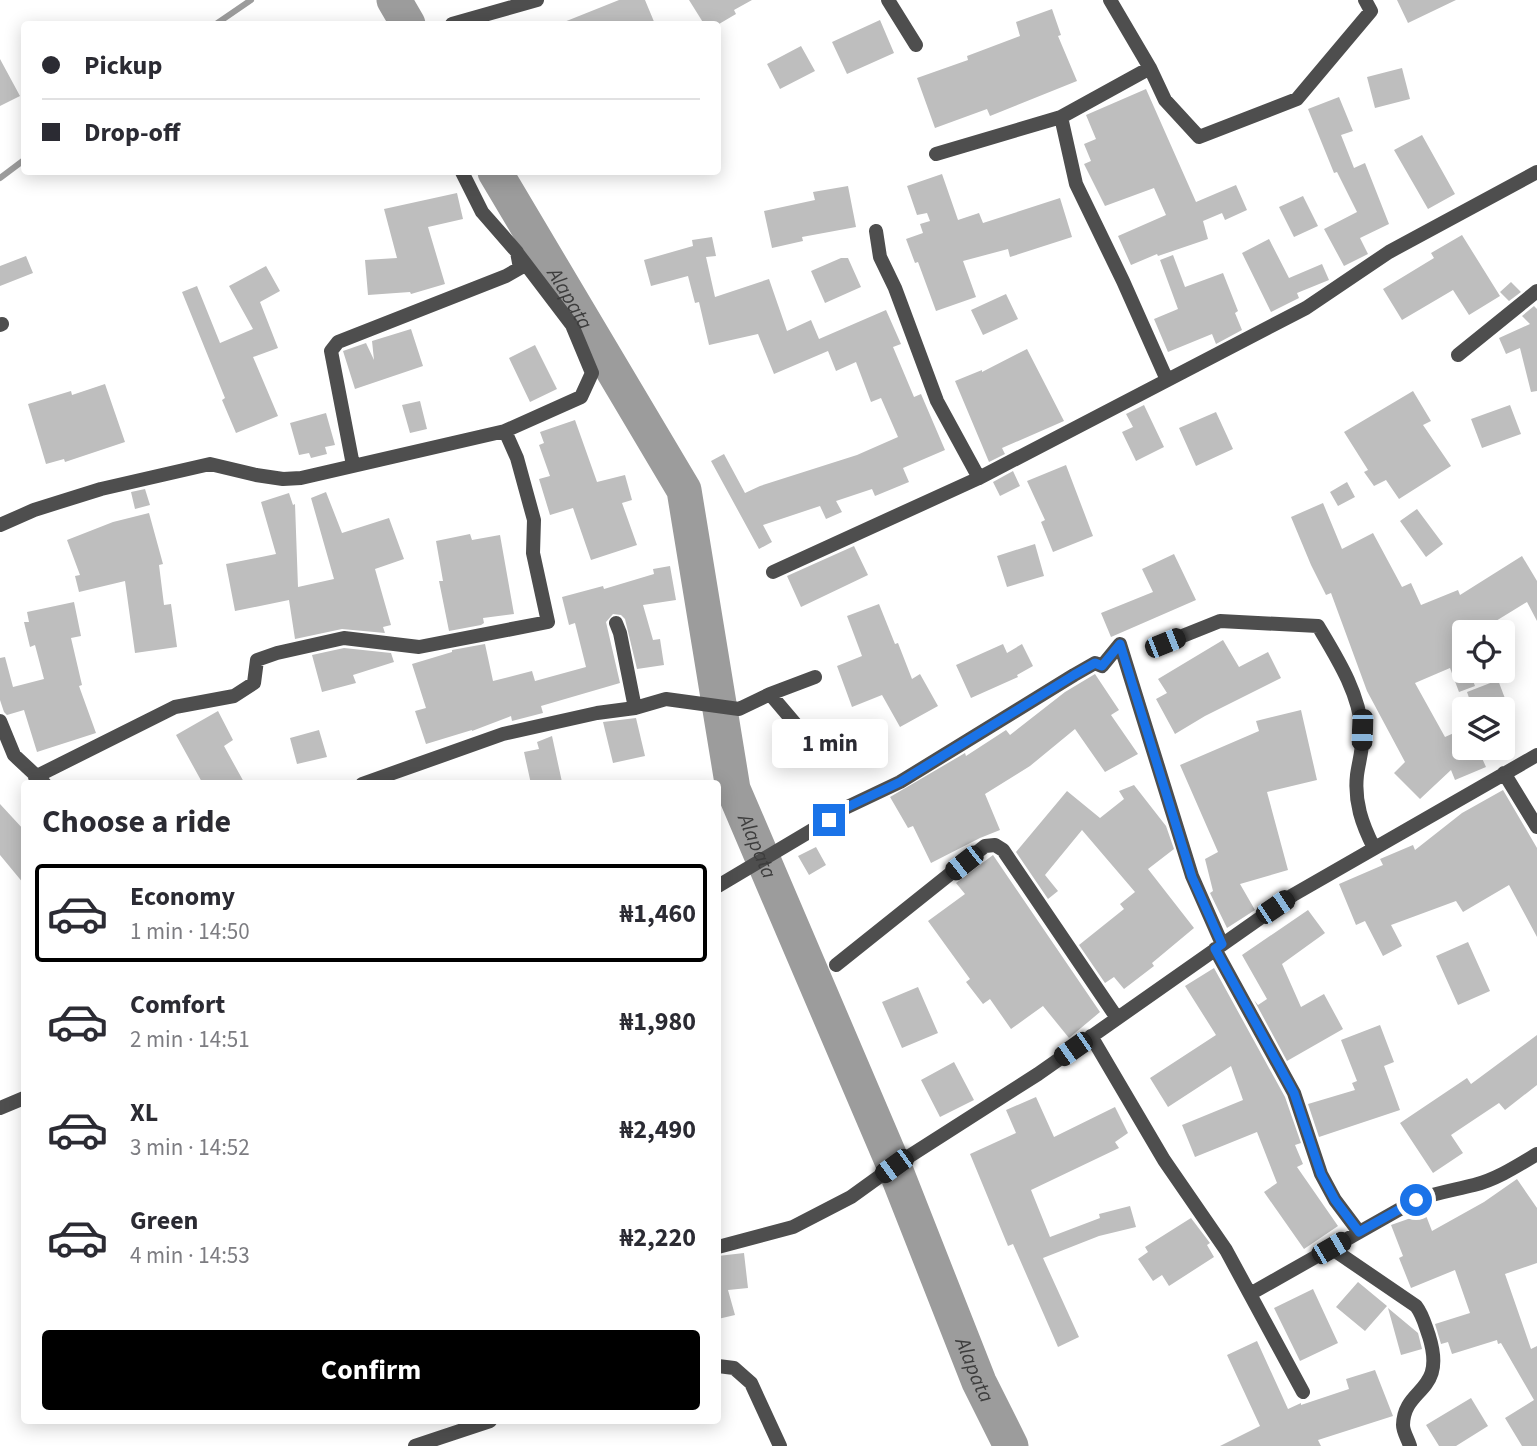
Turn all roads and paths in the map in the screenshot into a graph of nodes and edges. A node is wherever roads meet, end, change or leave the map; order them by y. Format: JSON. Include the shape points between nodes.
{"nodes":[{"id":1,"x":537,"y":0,"type":"edge"},
{"id":2,"x":888,"y":0,"type":"edge"},
{"id":3,"x":1110,"y":0,"type":"edge"},
{"id":4,"x":1365,"y":0,"type":"edge"},
{"id":5,"x":465,"y":21,"type":"edge"},
{"id":6,"x":916,"y":45,"type":"dead end"},
{"id":7,"x":1150,"y":68,"type":"junction"},
{"id":8,"x":1061,"y":117,"type":"junction"},
{"id":9,"x":936,"y":154,"type":"dead end"},
{"id":10,"x":1537,"y":172,"type":"edge"},
{"id":11,"x":464,"y":175,"type":"edge"},
{"id":12,"x":876,"y":231,"type":"dead end"},
{"id":13,"x":517,"y":252,"type":"junction"},
{"id":14,"x":1537,"y":292,"type":"edge"},
{"id":15,"x":1458,"y":355,"type":"dead end"},
{"id":16,"x":1167,"y":380,"type":"junction"},
{"id":17,"x":505,"y":431,"type":"junction"},
{"id":18,"x":353,"y":465,"type":"junction"},
{"id":19,"x":979,"y":478,"type":"junction"},
{"id":20,"x":0,"y":525,"type":"edge"},
{"id":21,"x":773,"y":572,"type":"dead end"},
{"id":22,"x":616,"y":623,"type":"dead end"},
{"id":23,"x":1165,"y":643,"type":"dead end"},
{"id":24,"x":815,"y":677,"type":"dead end"},
{"id":25,"x":770,"y":694,"type":"junction"},
{"id":26,"x":635,"y":708,"type":"junction"},
{"id":27,"x":0,"y":721,"type":"edge"},
{"id":28,"x":799,"y":727,"type":"dead end"},
{"id":29,"x":1537,"y":755,"type":"edge"},
{"id":30,"x":1504,"y":773,"type":"junction"},
{"id":31,"x":40,"y":780,"type":"edge"},
{"id":32,"x":373,"y":780,"type":"edge"},
{"id":33,"x":1537,"y":827,"type":"edge"},
{"id":34,"x":1374,"y":848,"type":"junction"},
{"id":35,"x":721,"y":884,"type":"edge"},
{"id":36,"x":1219,"y":946,"type":"junction"},
{"id":37,"x":836,"y":965,"type":"dead end"},
{"id":38,"x":1117,"y":1018,"type":"junction"},
{"id":39,"x":1091,"y":1036,"type":"junction"},
{"id":40,"x":21,"y":1099,"type":"edge"},
{"id":41,"x":0,"y":1108,"type":"edge"},
{"id":42,"x":1537,"y":1154,"type":"edge"},
{"id":43,"x":1359,"y":1232,"type":"junction"},
{"id":44,"x":721,"y":1246,"type":"edge"},
{"id":45,"x":1331,"y":1248,"type":"junction"},
{"id":46,"x":1250,"y":1294,"type":"junction"},
{"id":47,"x":721,"y":1366,"type":"edge"},
{"id":48,"x":1303,"y":1392,"type":"dead end"},
{"id":49,"x":481,"y":1424,"type":"edge"},
{"id":50,"x":415,"y":1446,"type":"edge"},
{"id":51,"x":780,"y":1446,"type":"edge"},
{"id":52,"x":1410,"y":1446,"type":"edge"}],
"edges":[{"from":1,"to":5,"type":"street"},
{"from":2,"to":6,"type":"street"},
{"from":3,"to":7,"type":"street"},
{"from":4,"to":7,"type":"street","via":[[1371,11],[1297,99],[1199,137],[1165,100]]},
{"from":7,"to":8,"type":"street"},
{"from":8,"to":9,"type":"street"},
{"from":8,"to":16,"type":"street","via":[[1076,184]]},
{"from":10,"to":16,"type":"street","via":[[1389,252],[1306,308]]},
{"from":11,"to":13,"type":"street","via":[[482,212]]},
{"from":12,"to":19,"type":"street","via":[[880,257],[937,401]]},
{"from":13,"to":17,"type":"street","via":[[572,325],[592,373],[582,397]]},
{"from":13,"to":18,"type":"street","via":[[520,268],[506,276],[338,342],[331,351]]},
{"from":14,"to":15,"type":"street"},
{"from":16,"to":19,"type":"street"},
{"from":17,"to":18,"type":"street"},
{"from":17,"to":31,"type":"street","via":[[534,520],[533,553],[548,622],[419,647],[344,638],[277,653],[257,660],[254,683],[234,696],[175,707]]},
{"from":18,"to":20,"type":"street","via":[[283,479],[210,464],[101,489]]},
{"from":19,"to":21,"type":"street"},
{"from":22,"to":26,"type":"street"},
{"from":23,"to":34,"type":"street","via":[[1220,621],[1318,626],[1348,678],[1362,730],[1357,803]]},
{"from":24,"to":25,"type":"street"},
{"from":25,"to":26,"type":"street","via":[[739,709],[666,699]]},
{"from":25,"to":28,"type":"street"},
{"from":26,"to":32,"type":"street","via":[[503,734]]},
{"from":27,"to":31,"type":"street","via":[[14,755]]},
{"from":29,"to":30,"type":"street"},
{"from":30,"to":33,"type":"street"},
{"from":30,"to":34,"type":"street"},
{"from":34,"to":36,"type":"street","via":[[1293,895]]},
{"from":35,"to":36,"type":"street","via":[[1074,675],[1095,663],[1102,666],[1120,644],[1192,877]]},
{"from":36,"to":38,"type":"street"},
{"from":36,"to":43,"type":"street","via":[[1294,1093],[1321,1174]]},
{"from":37,"to":38,"type":"street","via":[[985,846],[995,845],[1003,850]]},
{"from":38,"to":39,"type":"street"},
{"from":39,"to":44,"type":"street","via":[[851,1197],[793,1227]]},
{"from":39,"to":46,"type":"street"},
{"from":40,"to":41,"type":"street"},
{"from":42,"to":43,"type":"street","via":[[1475,1185],[1416,1200]]},
{"from":43,"to":45,"type":"street"},
{"from":45,"to":46,"type":"street"},
{"from":45,"to":52,"type":"street","via":[[1422,1314],[1435,1355],[1434,1372],[1405,1414],[1403,1429]]},
{"from":46,"to":48,"type":"street"},
{"from":47,"to":51,"type":"street","via":[[734,1368],[751,1383]]},
{"from":49,"to":50,"type":"street"}]}
